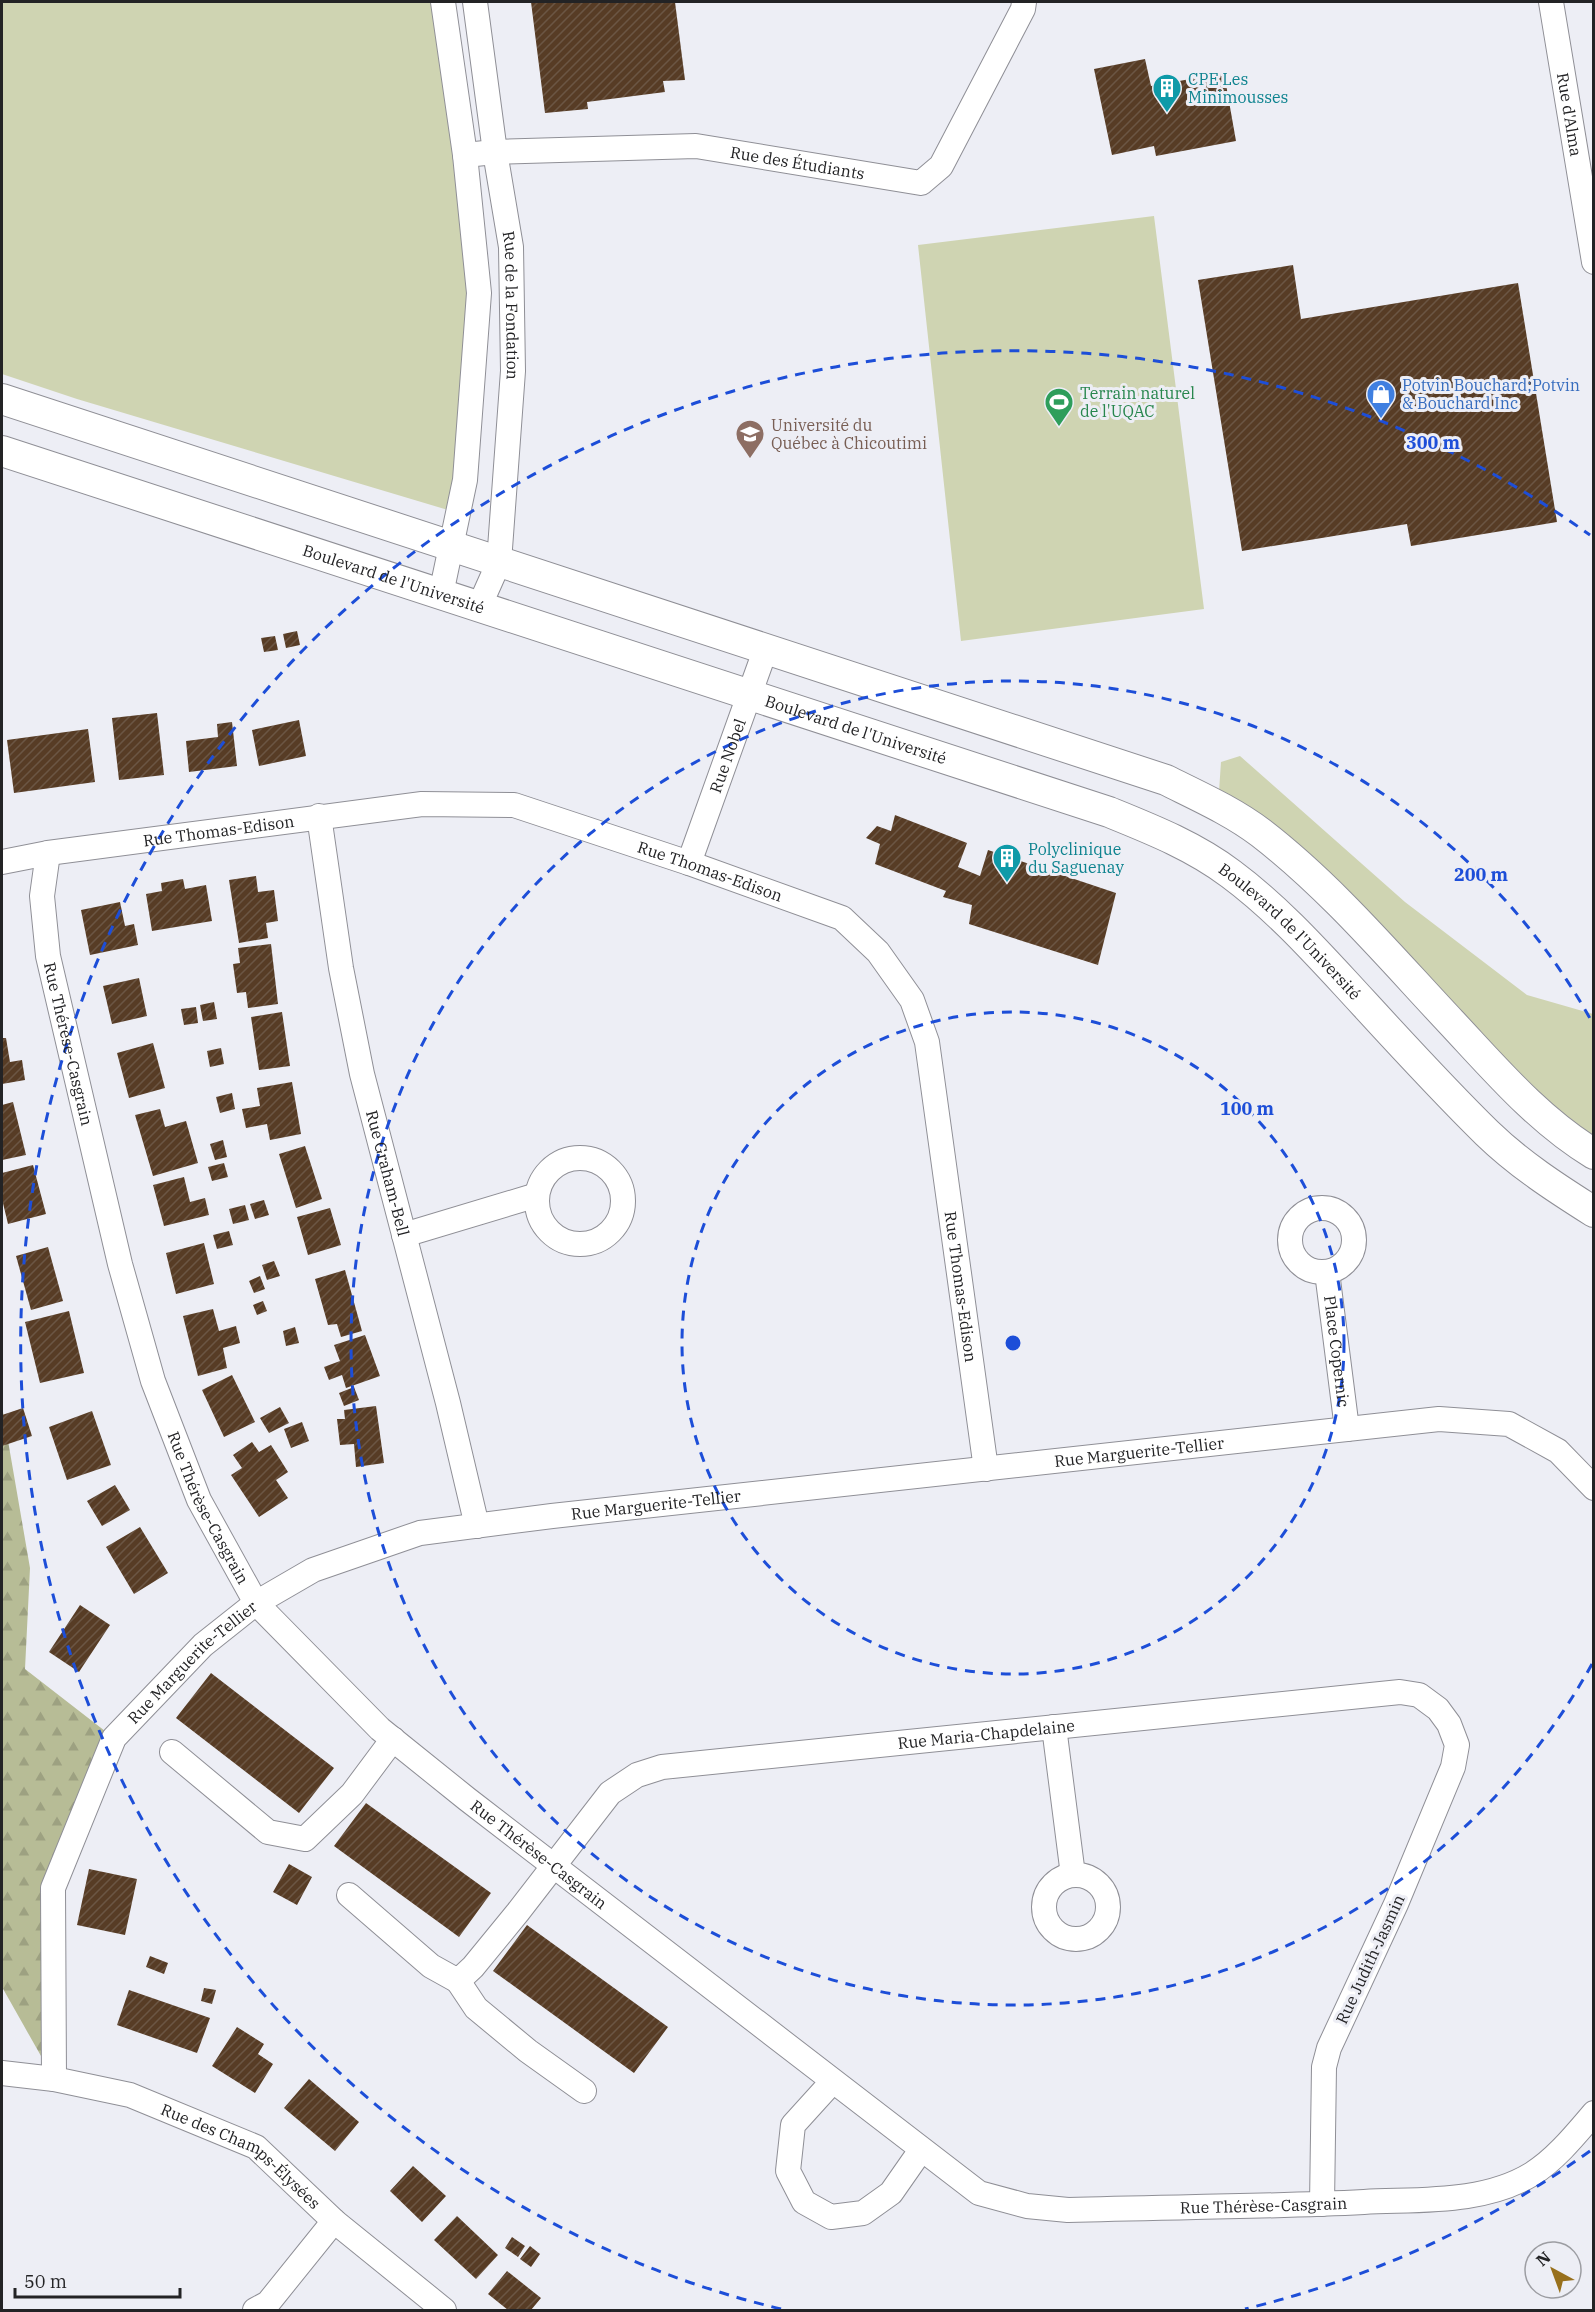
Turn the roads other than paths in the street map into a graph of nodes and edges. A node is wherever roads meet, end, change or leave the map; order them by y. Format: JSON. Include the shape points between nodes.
{"nodes":[{"id":1,"x":443,"y":2,"type":"edge"},
{"id":2,"x":475,"y":2,"type":"edge"},
{"id":3,"x":1024,"y":2,"type":"edge"},
{"id":4,"x":1551,"y":2,"type":"edge"},
{"id":5,"x":495,"y":152,"type":"junction"},
{"id":6,"x":465,"y":155,"type":"junction"},
{"id":7,"x":1593,"y":262,"type":"edge"},
{"id":8,"x":2,"y":399,"type":"edge"},
{"id":9,"x":75,"y":423,"type":"junction"},
{"id":10,"x":2,"y":452,"type":"edge"},
{"id":11,"x":60,"y":471,"type":"junction"},
{"id":12,"x":450,"y":546,"type":"junction"},
{"id":13,"x":499,"y":562,"type":"junction"},
{"id":14,"x":441,"y":594,"type":"junction"},
{"id":15,"x":479,"y":607,"type":"junction"},
{"id":16,"x":766,"y":648,"type":"junction"},
{"id":17,"x":750,"y":696,"type":"junction"},
{"id":18,"x":319,"y":816,"type":"junction"},
{"id":19,"x":48,"y":853,"type":"junction"},
{"id":20,"x":2,"y":862,"type":"edge"},
{"id":21,"x":689,"y":863,"type":"junction"},
{"id":22,"x":1593,"y":1154,"type":"edge"},
{"id":23,"x":537,"y":1195,"type":"dead end"},
{"id":24,"x":1593,"y":1212,"type":"edge"},
{"id":25,"x":404,"y":1235,"type":"junction"},
{"id":26,"x":1327,"y":1272,"type":"dead end"},
{"id":27,"x":1347,"y":1429,"type":"junction"},
{"id":28,"x":986,"y":1469,"type":"junction"},
{"id":29,"x":1593,"y":1488,"type":"edge"},
{"id":30,"x":477,"y":1526,"type":"junction"},
{"id":31,"x":256,"y":1603,"type":"junction"},
{"id":32,"x":1449,"y":1724,"type":"joint"},
{"id":33,"x":1054,"y":1727,"type":"junction"},
{"id":34,"x":393,"y":1739,"type":"junction"},
{"id":35,"x":172,"y":1752,"type":"dead end"},
{"id":36,"x":554,"y":1865,"type":"junction"},
{"id":37,"x":1073,"y":1875,"type":"dead end"},
{"id":38,"x":349,"y":1895,"type":"dead end"},
{"id":39,"x":458,"y":1981,"type":"junction"},
{"id":40,"x":2,"y":2073,"type":"edge"},
{"id":41,"x":54,"y":2079,"type":"junction"},
{"id":42,"x":832,"y":2082,"type":"junction"},
{"id":43,"x":584,"y":2091,"type":"dead end"},
{"id":44,"x":1593,"y":2113,"type":"edge"},
{"id":45,"x":921,"y":2150,"type":"junction"},
{"id":46,"x":1322,"y":2204,"type":"junction"},
{"id":47,"x":334,"y":2221,"type":"junction"},
{"id":48,"x":255,"y":2310,"type":"edge"},
{"id":49,"x":444,"y":2310,"type":"edge"}],
"edges":[{"from":1,"to":6,"type":"street","name":"Rue de la Fondation"},
{"from":2,"to":5,"type":"street","name":"Rue de la Fondation"},
{"from":3,"to":5,"type":"street","name":"Rue des Étudiants","via":[[941,166],[921,183],[696,146]]},
{"from":4,"to":7,"type":"street","name":"Rue d'Alma"},
{"from":5,"to":6,"type":"street","name":"Rue des Étudiants"},
{"from":5,"to":13,"type":"street","name":"Rue de la Fondation","via":[[511,247],[513,371]]},
{"from":6,"to":12,"type":"street","name":"Rue de la Fondation","via":[[479,293],[465,480]]},
{"from":8,"to":9,"type":"main road"},
{"from":9,"to":11,"type":"main road"},
{"from":9,"to":12,"type":"main road"},
{"from":10,"to":11,"type":"main road","name":"Boulevard de l'Université"},
{"from":11,"to":14,"type":"main road","name":"Boulevard de l'Université"},
{"from":12,"to":13,"type":"main road"},
{"from":12,"to":14,"type":"street","name":"Rue de la Fondation"},
{"from":13,"to":15,"type":"street","name":"Rue de la Fondation"},
{"from":13,"to":16,"type":"main road"},
{"from":14,"to":15,"type":"main road","name":"Boulevard de l'Université"},
{"from":15,"to":17,"type":"main road","name":"Boulevard de l'Université"},
{"from":16,"to":17,"type":"street","name":"Rue Nobel"},
{"from":16,"to":22,"type":"main road","via":[[1166,780],[1218,806],[1290,857],[1512,1088],[1545,1119]]},
{"from":17,"to":21,"type":"street","name":"Rue Nobel"},
{"from":17,"to":24,"type":"main road","name":"Boulevard de l'Université","via":[[1109,812],[1194,850],[1230,873],[1296,931],[1488,1134],[1529,1169]]},
{"from":18,"to":19,"type":"street","name":"Rue Thomas-Edison"},
{"from":18,"to":21,"type":"street","name":"Rue Thomas-Edison","via":[[422,804],[514,805]]},
{"from":18,"to":25,"type":"street","name":"Rue Graham-Bell","via":[[341,968],[360,1062]]},
{"from":19,"to":20,"type":"street","name":"Rue Thomas-Edison"},
{"from":19,"to":31,"type":"street","name":"Rue Thérèse-Casgrain","via":[[42,896],[48,956],[120,1264],[153,1381],[199,1500]]},
{"from":21,"to":28,"type":"street","name":"Rue Thomas-Edison","via":[[842,918],[878,952],[912,1000],[927,1042]]},
{"from":23,"to":25,"type":"street"},
{"from":25,"to":30,"type":"street","name":"Rue Graham-Bell"},
{"from":26,"to":27,"type":"street","name":"Place Copernic"},
{"from":27,"to":28,"type":"street","name":"Rue Marguerite-Tellier"},
{"from":27,"to":29,"type":"street","name":"Rue Marguerite-Tellier","via":[[1439,1419],[1509,1424],[1558,1451]]},
{"from":28,"to":30,"type":"street","name":"Rue Marguerite-Tellier"},
{"from":30,"to":31,"type":"street","name":"Rue Marguerite-Tellier","via":[[420,1533],[313,1570]]},
{"from":31,"to":34,"type":"street","name":"Rue Thérèse-Casgrain"},
{"from":31,"to":41,"type":"street","name":"Rue Marguerite-Tellier","via":[[203,1645],[114,1738],[53,1888]]},
{"from":32,"to":33,"type":"street","name":"Rue Maria-Chapdelaine","via":[[1438,1709],[1419,1695],[1400,1692]]},
{"from":32,"to":46,"type":"street","name":"Rue Judith-Jasmin","via":[[1457,1745],[1453,1767],[1396,1904],[1329,2048],[1324,2067]]},
{"from":33,"to":36,"type":"street","name":"Rue Maria-Chapdelaine","via":[[662,1767],[637,1775],[610,1793]]},
{"from":33,"to":37,"type":"street"},
{"from":34,"to":35,"type":"street","via":[[352,1794],[304,1839],[268,1832]]},
{"from":34,"to":36,"type":"street","name":"Rue Thérèse-Casgrain"},
{"from":36,"to":39,"type":"street","name":"Rue Maria-Chapdelaine"},
{"from":36,"to":42,"type":"street","name":"Rue Thérèse-Casgrain"},
{"from":38,"to":39,"type":"street","via":[[431,1966]]},
{"from":39,"to":43,"type":"street","via":[[476,2008]]},
{"from":40,"to":41,"type":"street","name":"Rue des Champs-Élysées"},
{"from":41,"to":47,"type":"street","name":"Rue des Champs-Élysées","via":[[130,2095],[256,2147]]},
{"from":42,"to":45,"type":"street","name":"Rue Thérèse-Casgrain"},
{"from":42,"to":45,"type":"street","via":[[793,2125],[788,2171],[804,2202],[831,2217],[863,2213],[891,2193]]},
{"from":44,"to":46,"type":"street","name":"Rue Thérèse-Casgrain","via":[[1551,2159],[1532,2174],[1509,2184],[1471,2196]]},
{"from":45,"to":46,"type":"street","name":"Rue Thérèse-Casgrain","via":[[979,2193],[1027,2206],[1068,2210]]},
{"from":47,"to":48,"type":"street","via":[[268,2303]]},
{"from":47,"to":49,"type":"street","name":"Rue des Champs-Élysées"}]}
